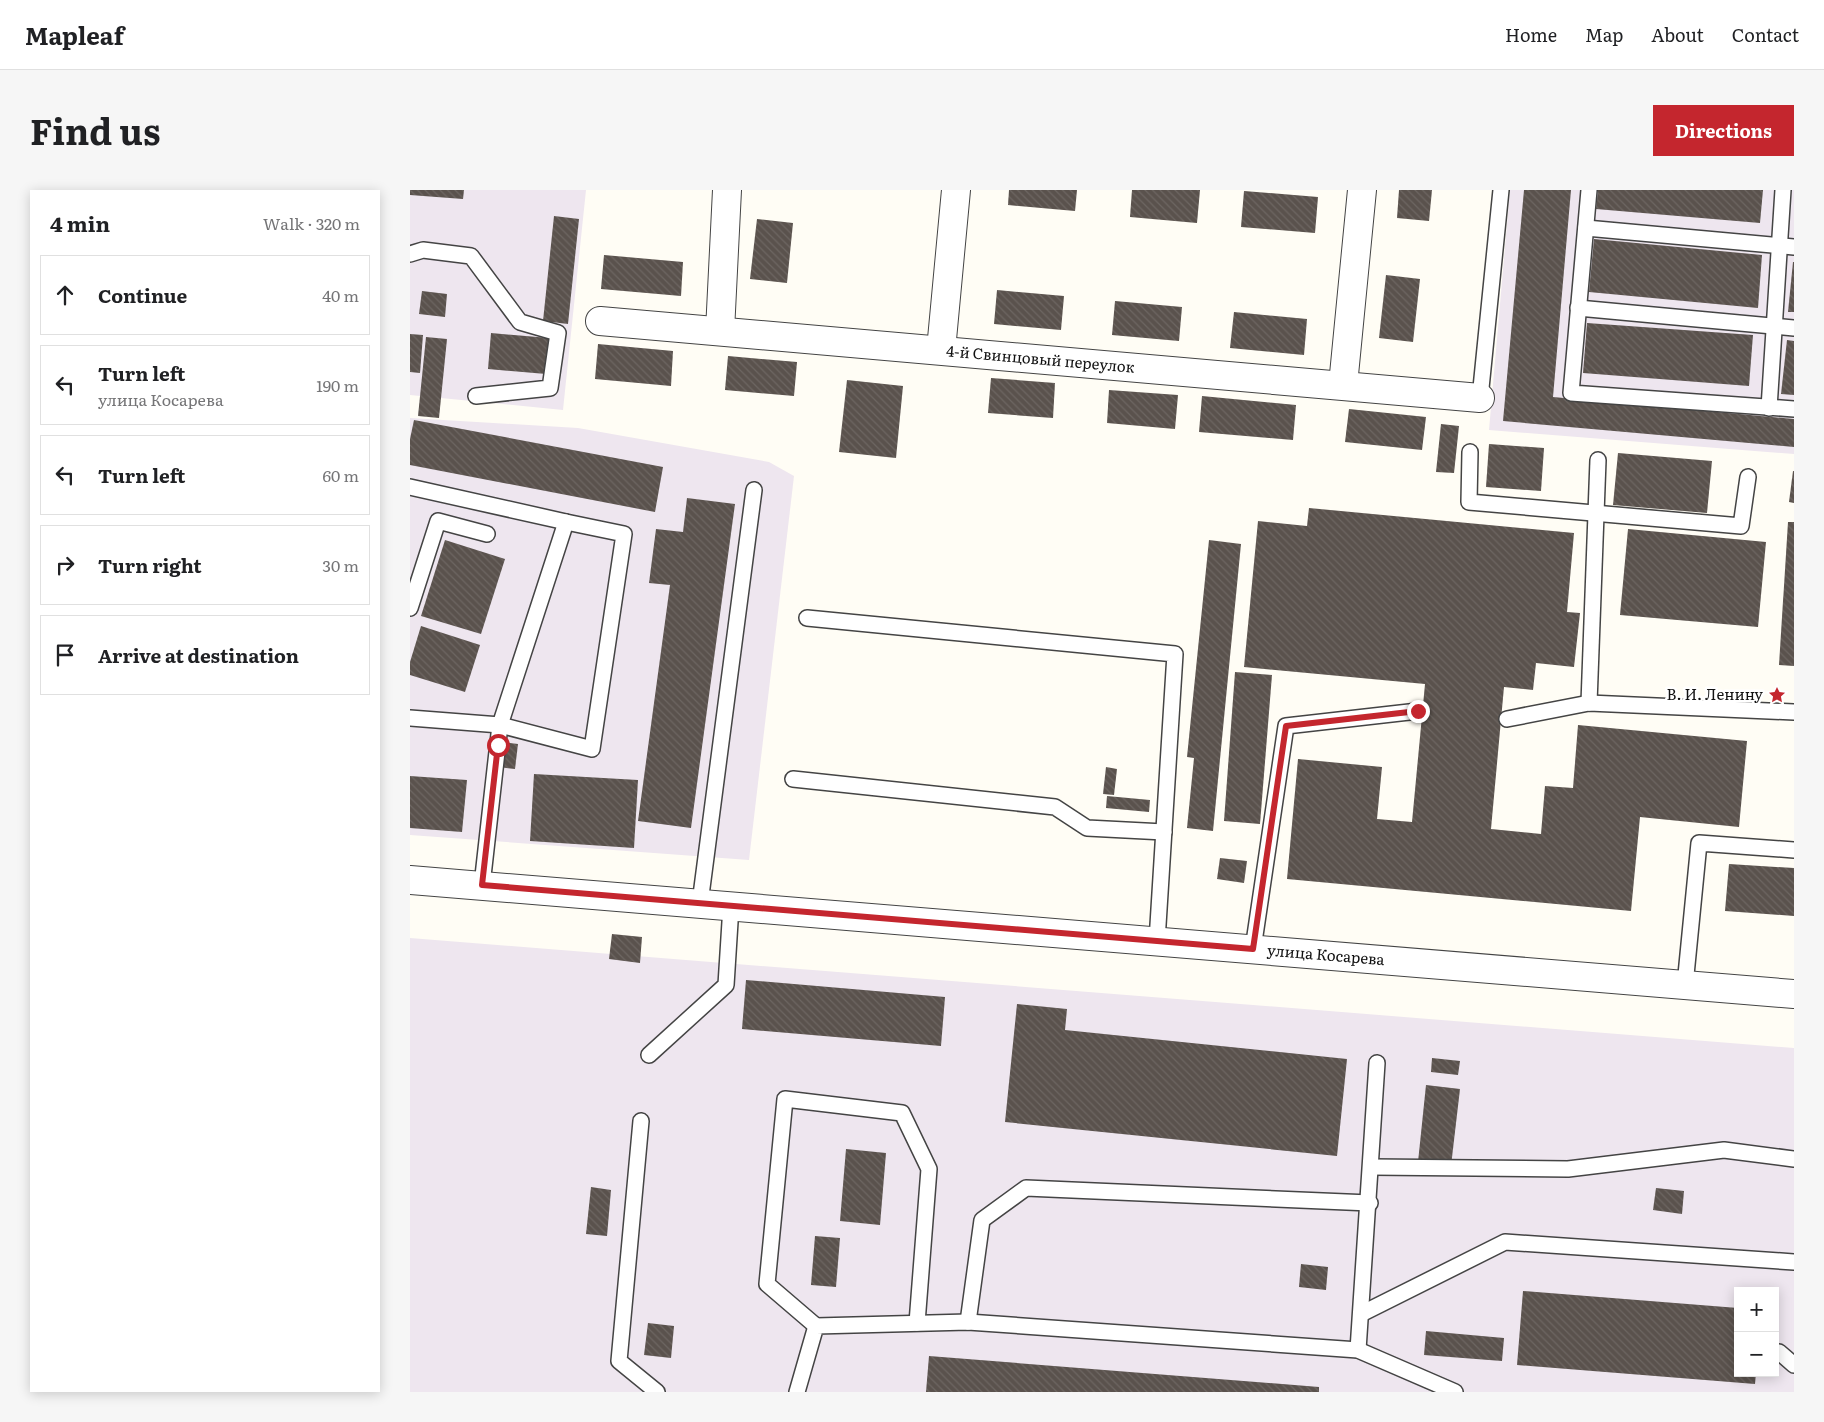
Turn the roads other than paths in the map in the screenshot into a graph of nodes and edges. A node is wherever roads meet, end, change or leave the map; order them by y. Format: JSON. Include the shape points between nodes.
{"nodes":[{"id":1,"x":727,"y":190,"type":"edge"},
{"id":2,"x":956,"y":190,"type":"edge"},
{"id":3,"x":1362,"y":190,"type":"edge"},
{"id":4,"x":1501,"y":190,"type":"edge"},
{"id":5,"x":1589,"y":190,"type":"edge"},
{"id":6,"x":1783,"y":190,"type":"edge"},
{"id":7,"x":1586,"y":228,"type":"junction"},
{"id":8,"x":1787,"y":247,"type":"edge"},
{"id":9,"x":410,"y":254,"type":"edge"},
{"id":10,"x":1578,"y":308,"type":"junction"},
{"id":11,"x":600,"y":321,"type":"dead end"},
{"id":12,"x":1774,"y":326,"type":"junction"},
{"id":13,"x":1794,"y":328,"type":"edge"},
{"id":14,"x":720,"y":331,"type":"junction"},
{"id":15,"x":941,"y":350,"type":"junction"},
{"id":16,"x":1342,"y":385,"type":"junction"},
{"id":17,"x":476,"y":396,"type":"dead end"},
{"id":18,"x":1480,"y":398,"type":"joint"},
{"id":19,"x":1769,"y":408,"type":"junction"},
{"id":20,"x":1794,"y":409,"type":"edge"},
{"id":21,"x":1470,"y":452,"type":"dead end"},
{"id":22,"x":1598,"y":460,"type":"dead end"},
{"id":23,"x":1748,"y":477,"type":"dead end"},
{"id":24,"x":410,"y":487,"type":"edge"},
{"id":25,"x":754,"y":490,"type":"dead end"},
{"id":26,"x":1594,"y":514,"type":"junction"},
{"id":27,"x":566,"y":522,"type":"junction"},
{"id":28,"x":487,"y":534,"type":"dead end"},
{"id":29,"x":410,"y":608,"type":"edge"},
{"id":30,"x":807,"y":618,"type":"dead end"},
{"id":31,"x":1589,"y":703,"type":"junction"},
{"id":32,"x":1418,"y":711,"type":"dead end"},
{"id":33,"x":1794,"y":712,"type":"edge"},
{"id":34,"x":410,"y":718,"type":"edge"},
{"id":35,"x":1506,"y":719,"type":"dead end"},
{"id":36,"x":500,"y":725,"type":"junction"},
{"id":37,"x":793,"y":780,"type":"dead end"},
{"id":38,"x":1164,"y":832,"type":"junction"},
{"id":39,"x":1794,"y":850,"type":"edge"},
{"id":40,"x":410,"y":880,"type":"edge"},
{"id":41,"x":482,"y":885,"type":"junction"},
{"id":42,"x":700,"y":903,"type":"junction"},
{"id":43,"x":731,"y":906,"type":"junction"},
{"id":44,"x":1157,"y":941,"type":"junction"},
{"id":45,"x":1253,"y":949,"type":"junction"},
{"id":46,"x":1685,"y":985,"type":"junction"},
{"id":47,"x":1794,"y":994,"type":"edge"},
{"id":48,"x":649,"y":1055,"type":"dead end"},
{"id":49,"x":1378,"y":1062,"type":"dead end"},
{"id":50,"x":641,"y":1121,"type":"dead end"},
{"id":51,"x":1794,"y":1159,"type":"edge"},
{"id":52,"x":1372,"y":1167,"type":"junction"},
{"id":53,"x":1370,"y":1203,"type":"junction"},
{"id":54,"x":1794,"y":1262,"type":"edge"},
{"id":55,"x":1361,"y":1314,"type":"junction"},
{"id":56,"x":968,"y":1322,"type":"junction"},
{"id":57,"x":917,"y":1323,"type":"junction"},
{"id":58,"x":816,"y":1326,"type":"junction"},
{"id":59,"x":1358,"y":1350,"type":"junction"},
{"id":60,"x":1779,"y":1352,"type":"dead end"},
{"id":61,"x":1794,"y":1365,"type":"edge"},
{"id":62,"x":657,"y":1392,"type":"edge"},
{"id":63,"x":797,"y":1392,"type":"edge"},
{"id":64,"x":1455,"y":1392,"type":"edge"}],
"edges":[{"from":1,"to":14,"type":"street"},
{"from":2,"to":15,"type":"street"},
{"from":3,"to":16,"type":"street"},
{"from":4,"to":18,"type":"lane"},
{"from":5,"to":7,"type":"lane"},
{"from":6,"to":8,"type":"lane"},
{"from":7,"to":8,"type":"lane"},
{"from":7,"to":10,"type":"lane"},
{"from":8,"to":12,"type":"lane"},
{"from":9,"to":17,"type":"lane","via":[[423,250],[471,256],[520,322],[558,333],[550,388]]},
{"from":10,"to":12,"type":"lane"},
{"from":10,"to":19,"type":"lane","via":[[1571,393]]},
{"from":11,"to":14,"type":"street","name":"4-й Свинцовый переулок"},
{"from":12,"to":13,"type":"lane"},
{"from":12,"to":19,"type":"lane"},
{"from":14,"to":15,"type":"street","name":"4-й Свинцовый переулок"},
{"from":15,"to":16,"type":"street","name":"4-й Свинцовый переулок"},
{"from":16,"to":18,"type":"street","name":"4-й Свинцовый переулок"},
{"from":19,"to":20,"type":"lane"},
{"from":21,"to":26,"type":"lane","via":[[1469,502]]},
{"from":22,"to":26,"type":"lane"},
{"from":23,"to":26,"type":"lane","via":[[1741,526]]},
{"from":24,"to":27,"type":"lane"},
{"from":25,"to":42,"type":"lane"},
{"from":26,"to":31,"type":"lane"},
{"from":27,"to":36,"type":"lane"},
{"from":27,"to":36,"type":"lane","via":[[624,534],[592,749]]},
{"from":28,"to":29,"type":"lane","via":[[438,521]]},
{"from":30,"to":38,"type":"lane","via":[[1175,654]]},
{"from":31,"to":33,"type":"lane"},
{"from":31,"to":35,"type":"lane"},
{"from":32,"to":45,"type":"lane","via":[[1286,726]]},
{"from":34,"to":36,"type":"lane"},
{"from":36,"to":41,"type":"lane"},
{"from":37,"to":38,"type":"lane","via":[[1056,807],[1087,828]]},
{"from":38,"to":44,"type":"lane"},
{"from":39,"to":46,"type":"lane","via":[[1699,843]]},
{"from":40,"to":41,"type":"street","name":"улица Косарева"},
{"from":41,"to":42,"type":"street","name":"улица Косарева"},
{"from":42,"to":43,"type":"street","name":"улица Косарева"},
{"from":43,"to":44,"type":"street","name":"улица Косарева"},
{"from":43,"to":48,"type":"lane","via":[[726,985]]},
{"from":44,"to":45,"type":"street","name":"улица Косарева"},
{"from":45,"to":46,"type":"street","name":"улица Косарева"},
{"from":46,"to":47,"type":"street","name":"улица Косарева"},
{"from":49,"to":52,"type":"lane"},
{"from":50,"to":62,"type":"lane","via":[[618,1361]]},
{"from":51,"to":52,"type":"lane","via":[[1724,1150],[1568,1169]]},
{"from":52,"to":53,"type":"lane"},
{"from":53,"to":55,"type":"lane"},
{"from":53,"to":56,"type":"lane","via":[[1026,1188],[982,1220]]},
{"from":54,"to":55,"type":"lane","via":[[1505,1242]]},
{"from":55,"to":59,"type":"lane"},
{"from":56,"to":57,"type":"lane"},
{"from":56,"to":59,"type":"lane"},
{"from":57,"to":58,"type":"lane"},
{"from":57,"to":58,"type":"lane","via":[[929,1169],[902,1114],[785,1099],[768,1284]]},
{"from":58,"to":63,"type":"lane"},
{"from":59,"to":64,"type":"lane"},
{"from":60,"to":61,"type":"lane"}]}
